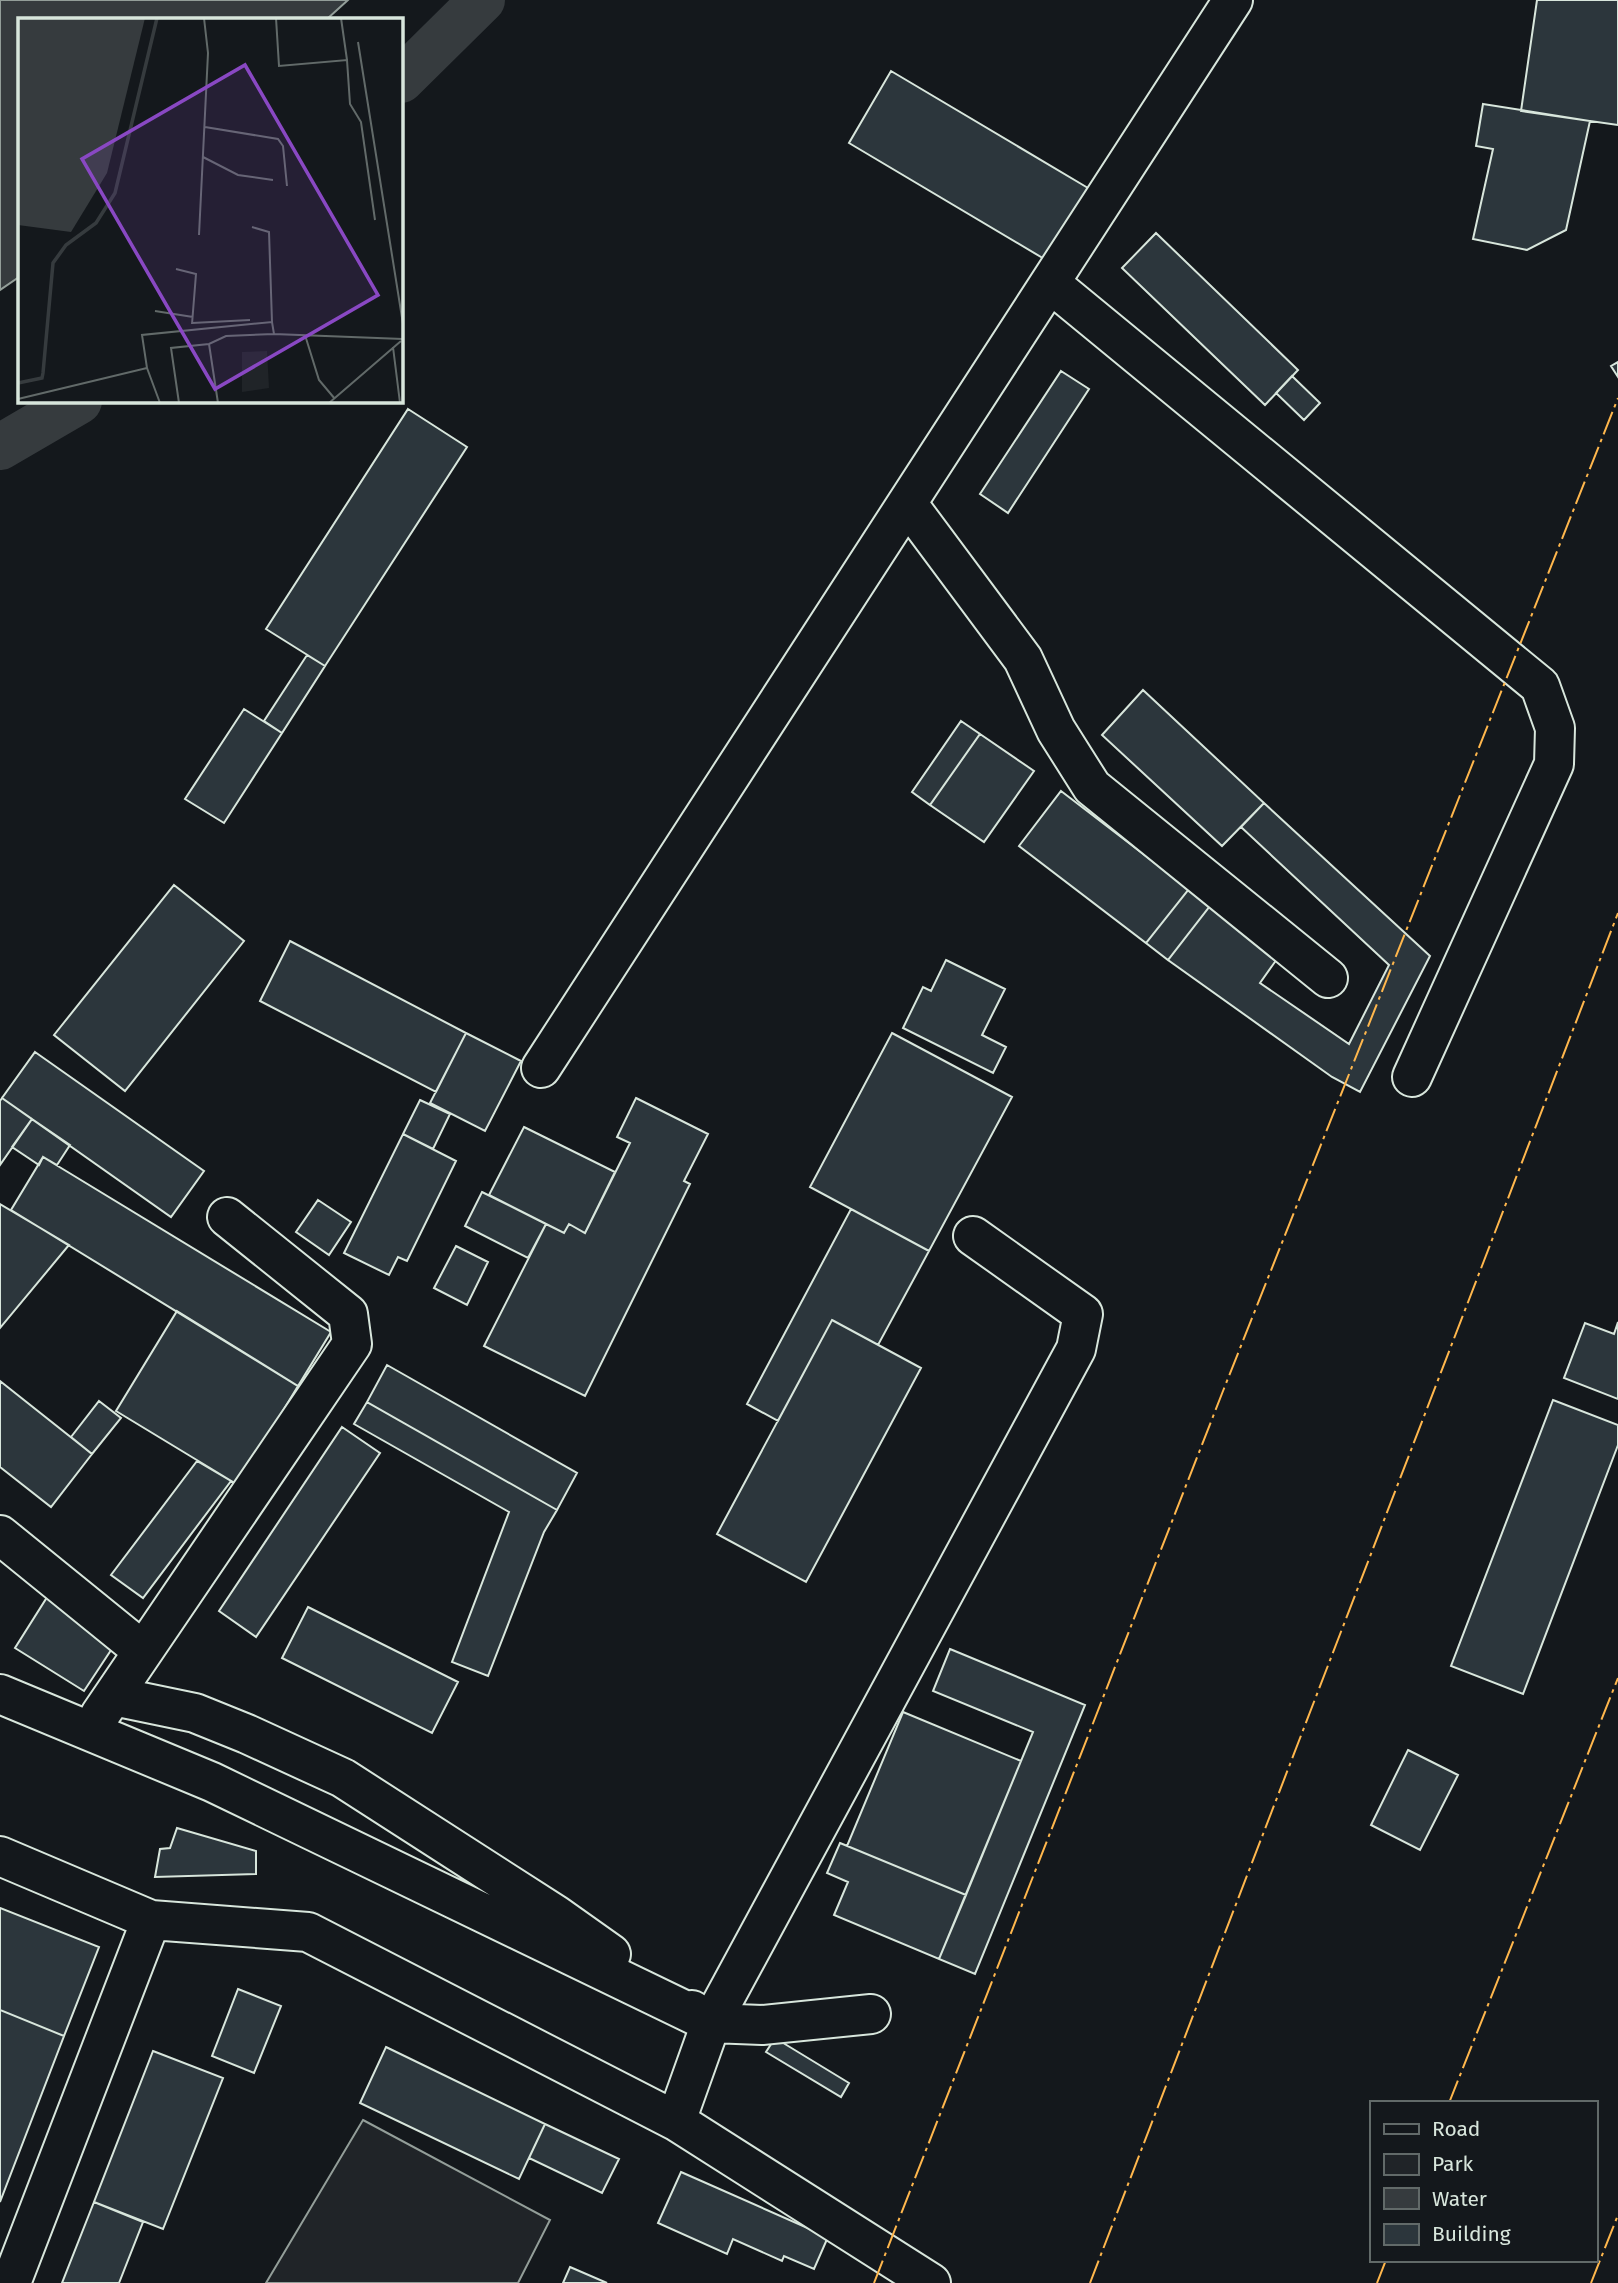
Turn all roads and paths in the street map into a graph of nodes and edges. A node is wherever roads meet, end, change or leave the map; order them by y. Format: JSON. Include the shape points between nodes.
{"nodes":[{"id":1,"x":1233,"y":0,"type":"edge"},
{"id":2,"x":1049,"y":283,"type":"junction"},
{"id":3,"x":907,"y":503,"type":"junction"},
{"id":4,"x":1328,"y":978,"type":"dead end"},
{"id":5,"x":541,"y":1068,"type":"dead end"},
{"id":6,"x":1412,"y":1077,"type":"dead end"},
{"id":7,"x":227,"y":1217,"type":"dead end"},
{"id":8,"x":973,"y":1236,"type":"dead end"},
{"id":9,"x":0,"y":1535,"type":"edge"},
{"id":10,"x":143,"y":1651,"type":"junction"},
{"id":11,"x":0,"y":1694,"type":"edge"},
{"id":12,"x":113,"y":1696,"type":"junction"},
{"id":13,"x":89,"y":1731,"type":"junction"},
{"id":14,"x":0,"y":1856,"type":"edge"},
{"id":15,"x":151,"y":1920,"type":"junction"},
{"id":16,"x":871,"y":2014,"type":"dead end"},
{"id":17,"x":711,"y":2022,"type":"junction"},
{"id":18,"x":676,"y":2122,"type":"junction"},
{"id":19,"x":910,"y":2277,"type":"edge"},
{"id":20,"x":11,"y":2283,"type":"edge"}],
"edges":[{"from":1,"to":2,"type":"lane"},
{"from":2,"to":3,"type":"lane"},
{"from":2,"to":6,"type":"lane","via":[[1541,686],[1555,728],[1554,764]]},
{"from":3,"to":4,"type":"lane","via":[[1023,659],[1056,730],[1092,787]]},
{"from":3,"to":5,"type":"lane"},
{"from":7,"to":10,"type":"lane","via":[[348,1314],[352,1344]]},
{"from":8,"to":17,"type":"lane","via":[[1083,1314],[1076,1349]]},
{"from":9,"to":10,"type":"lane"},
{"from":10,"to":12,"type":"lane"},
{"from":11,"to":13,"type":"lane"},
{"from":12,"to":13,"type":"lane"},
{"from":12,"to":17,"type":"lane","via":[[195,1713],[343,1778],[556,1915]]},
{"from":13,"to":17,"type":"lane","via":[[212,1782]]},
{"from":14,"to":15,"type":"lane"},
{"from":15,"to":18,"type":"lane","via":[[308,1932]]},
{"from":15,"to":20,"type":"lane"},
{"from":16,"to":17,"type":"lane","via":[[762,2025]]},
{"from":17,"to":18,"type":"lane"},
{"from":18,"to":19,"type":"lane"}]}
